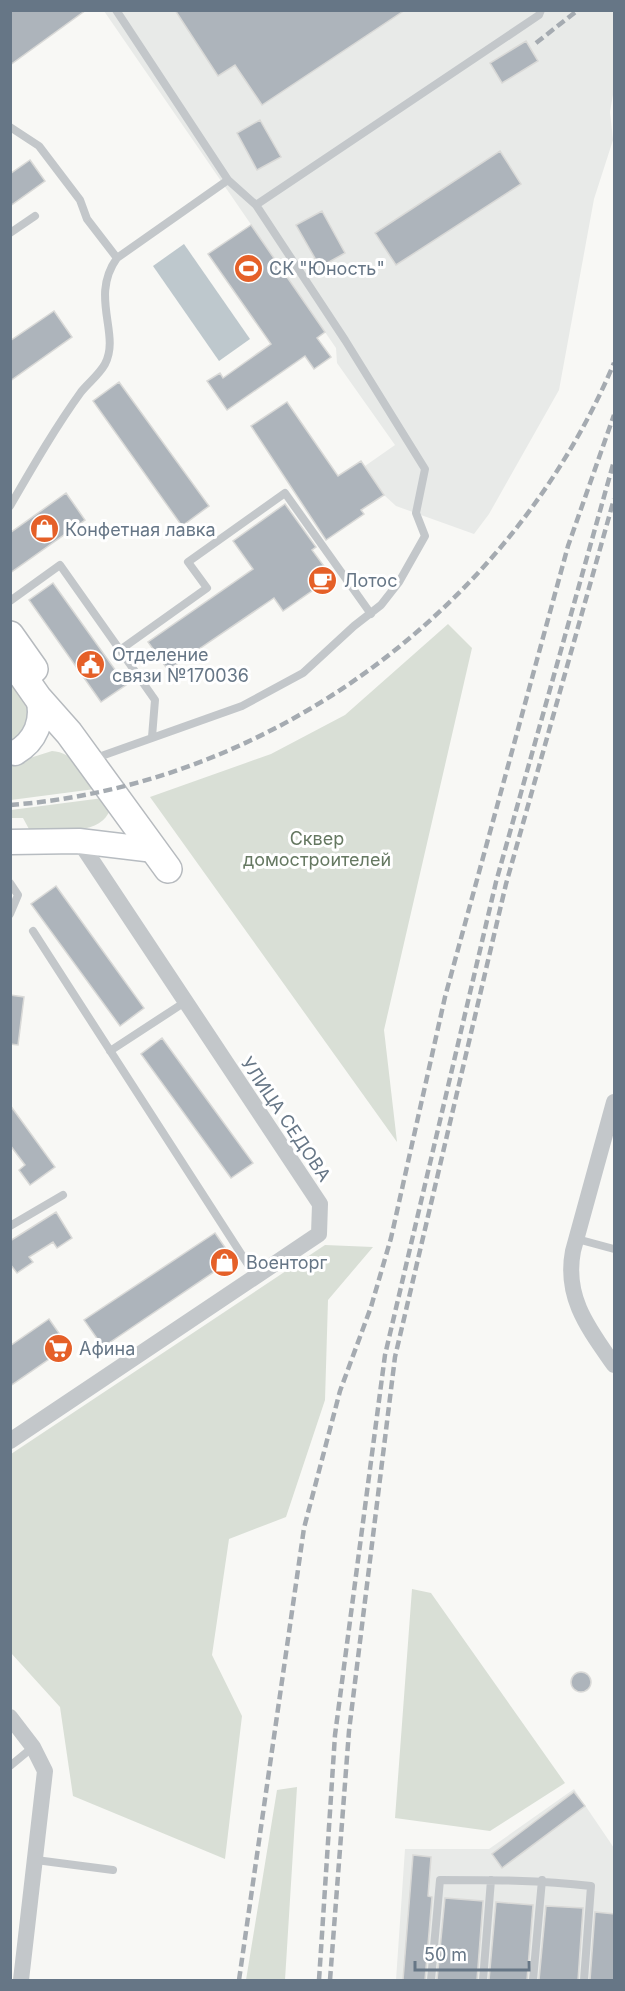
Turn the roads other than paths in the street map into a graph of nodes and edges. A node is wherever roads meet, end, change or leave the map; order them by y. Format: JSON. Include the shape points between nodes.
{"nodes":[{"id":1,"x":116,"y":10,"type":"edge"},
{"id":2,"x":541,"y":10,"type":"edge"},
{"id":3,"x":10,"y":127,"type":"edge"},
{"id":4,"x":228,"y":180,"type":"junction"},
{"id":5,"x":256,"y":205,"type":"junction"},
{"id":6,"x":34,"y":216,"type":"dead end"},
{"id":7,"x":10,"y":233,"type":"edge"},
{"id":8,"x":117,"y":258,"type":"junction"},
{"id":9,"x":10,"y":484,"type":"edge"},
{"id":10,"x":17,"y":494,"type":"junction"},
{"id":11,"x":10,"y":506,"type":"edge"},
{"id":12,"x":10,"y":600,"type":"edge"},
{"id":13,"x":371,"y":614,"type":"junction"},
{"id":14,"x":10,"y":635,"type":"edge"},
{"id":15,"x":120,"y":650,"type":"junction"},
{"id":16,"x":10,"y":658,"type":"edge"},
{"id":17,"x":38,"y":698,"type":"junction"},
{"id":18,"x":69,"y":733,"type":"junction"},
{"id":19,"x":152,"y":737,"type":"junction"},
{"id":20,"x":13,"y":754,"type":"edge"},
{"id":21,"x":90,"y":760,"type":"junction"},
{"id":22,"x":79,"y":841,"type":"junction"},
{"id":23,"x":11,"y":846,"type":"edge"},
{"id":24,"x":161,"y":859,"type":"joint"},
{"id":25,"x":10,"y":883,"type":"edge"},
{"id":26,"x":10,"y":914,"type":"edge"},
{"id":27,"x":33,"y":931,"type":"dead end"},
{"id":28,"x":184,"y":1002,"type":"junction"},
{"id":29,"x":110,"y":1051,"type":"junction"},
{"id":30,"x":615,"y":1102,"type":"edge"},
{"id":31,"x":63,"y":1195,"type":"dead end"},
{"id":32,"x":10,"y":1213,"type":"edge"},
{"id":33,"x":13,"y":1225,"type":"edge"},
{"id":34,"x":577,"y":1239,"type":"junction"},
{"id":35,"x":615,"y":1249,"type":"edge"},
{"id":36,"x":257,"y":1277,"type":"junction"},
{"id":37,"x":615,"y":1365,"type":"edge"},
{"id":38,"x":10,"y":1441,"type":"edge"},
{"id":39,"x":10,"y":1718,"type":"edge"},
{"id":40,"x":33,"y":1747,"type":"junction"},
{"id":41,"x":10,"y":1766,"type":"edge"},
{"id":42,"x":36,"y":1860,"type":"junction"},
{"id":43,"x":113,"y":1870,"type":"dead end"},
{"id":44,"x":491,"y":1880,"type":"junction"},
{"id":45,"x":542,"y":1880,"type":"junction"},
{"id":46,"x":21,"y":1980,"type":"edge"},
{"id":47,"x":431,"y":1980,"type":"edge"},
{"id":48,"x":483,"y":1980,"type":"edge"},
{"id":49,"x":533,"y":1980,"type":"edge"},
{"id":50,"x":584,"y":1980,"type":"edge"}],
"edges":[{"from":1,"to":4,"type":"lane"},
{"from":2,"to":5,"type":"lane"},
{"from":3,"to":8,"type":"lane","via":[[39,146]]},
{"from":4,"to":5,"type":"lane"},
{"from":4,"to":8,"type":"lane"},
{"from":5,"to":13,"type":"lane","via":[[425,469],[416,513],[425,536],[399,582]]},
{"from":6,"to":7,"type":"lane"},
{"from":8,"to":10,"type":"lane","via":[[107,272],[105,288],[110,346],[105,364],[81,392]]},
{"from":9,"to":10,"type":"lane"},
{"from":10,"to":11,"type":"lane"},
{"from":12,"to":15,"type":"lane","via":[[60,565]]},
{"from":13,"to":15,"type":"lane","via":[[285,492],[188,562],[207,588]]},
{"from":13,"to":19,"type":"lane","via":[[303,673],[263,697]]},
{"from":14,"to":18,"type":"main road","via":[[48,688]]},
{"from":15,"to":19,"type":"lane","via":[[155,700]]},
{"from":16,"to":17,"type":"main road"},
{"from":17,"to":18,"type":"main road"},
{"from":17,"to":20,"type":"street","via":[[37,730],[28,744]]},
{"from":18,"to":20,"type":"street"},
{"from":18,"to":21,"type":"main road"},
{"from":19,"to":21,"type":"lane"},
{"from":21,"to":24,"type":"main road"},
{"from":22,"to":23,"type":"street"},
{"from":22,"to":24,"type":"street"},
{"from":22,"to":28,"type":"street","name":"УЛИЦА СЕДОВА"},
{"from":25,"to":26,"type":"lane","via":[[18,895]]},
{"from":27,"to":29,"type":"lane"},
{"from":28,"to":29,"type":"lane"},
{"from":28,"to":36,"type":"street","name":"УЛИЦА СЕДОВА","via":[[320,1204],[319,1234]]},
{"from":29,"to":36,"type":"lane"},
{"from":30,"to":34,"type":"street"},
{"from":31,"to":33,"type":"lane"},
{"from":32,"to":33,"type":"lane"},
{"from":34,"to":35,"type":"lane"},
{"from":34,"to":37,"type":"street","via":[[571,1274],[575,1304]]},
{"from":36,"to":38,"type":"street","name":"УЛИЦА СЕДОВА"},
{"from":39,"to":40,"type":"street"},
{"from":40,"to":41,"type":"lane"},
{"from":40,"to":42,"type":"street","via":[[45,1771]]},
{"from":42,"to":43,"type":"lane"},
{"from":42,"to":46,"type":"street"},
{"from":44,"to":45,"type":"lane"},
{"from":44,"to":47,"type":"lane","via":[[440,1880]]},
{"from":44,"to":48,"type":"lane"},
{"from":45,"to":49,"type":"lane"},
{"from":45,"to":50,"type":"lane","via":[[591,1886]]}]}
